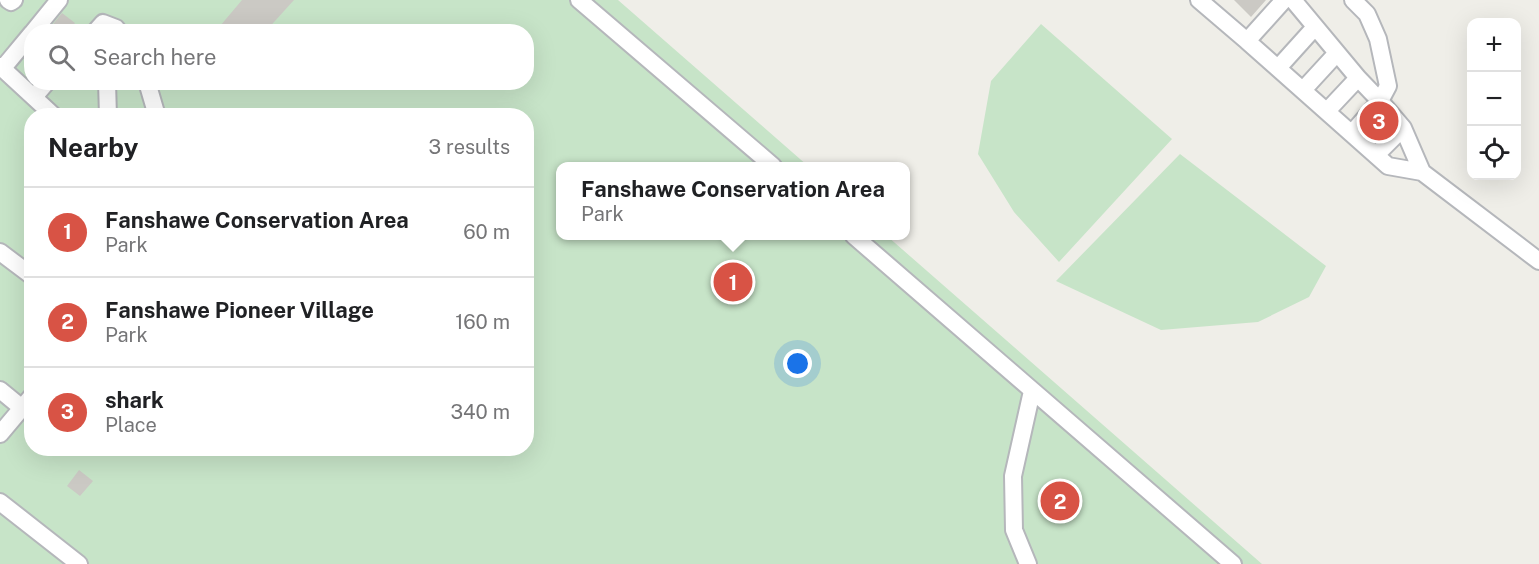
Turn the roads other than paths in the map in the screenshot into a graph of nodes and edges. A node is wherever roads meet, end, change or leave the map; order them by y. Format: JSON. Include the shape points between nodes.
{"nodes":[{"id":1,"x":9,"y":0,"type":"edge"},
{"id":2,"x":14,"y":0,"type":"edge"},
{"id":3,"x":59,"y":0,"type":"edge"},
{"id":4,"x":579,"y":0,"type":"edge"},
{"id":5,"x":1199,"y":0,"type":"edge"},
{"id":6,"x":1284,"y":0,"type":"edge"},
{"id":7,"x":1293,"y":0,"type":"edge"},
{"id":8,"x":1353,"y":0,"type":"edge"},
{"id":9,"x":39,"y":24,"type":"edge"},
{"id":10,"x":1315,"y":27,"type":"junction"},
{"id":11,"x":24,"y":41,"type":"edge"},
{"id":12,"x":1247,"y":41,"type":"junction"},
{"id":13,"x":1337,"y":53,"type":"junction"},
{"id":14,"x":1,"y":67,"type":"edge"},
{"id":15,"x":1278,"y":68,"type":"junction"},
{"id":16,"x":1358,"y":78,"type":"junction"},
{"id":17,"x":24,"y":88,"type":"edge"},
{"id":18,"x":26,"y":90,"type":"edge"},
{"id":19,"x":41,"y":90,"type":"edge"},
{"id":20,"x":107,"y":90,"type":"edge"},
{"id":21,"x":147,"y":90,"type":"edge"},
{"id":22,"x":149,"y":90,"type":"edge"},
{"id":23,"x":1303,"y":90,"type":"junction"},
{"id":24,"x":34,"y":97,"type":"junction"},
{"id":25,"x":1380,"y":101,"type":"junction"},
{"id":26,"x":46,"y":108,"type":"edge"},
{"id":27,"x":108,"y":108,"type":"edge"},
{"id":28,"x":146,"y":108,"type":"edge"},
{"id":29,"x":155,"y":108,"type":"edge"},
{"id":30,"x":1327,"y":111,"type":"junction"},
{"id":31,"x":1402,"y":128,"type":"junction"},
{"id":32,"x":1352,"y":134,"type":"junction"},
{"id":33,"x":1376,"y":155,"type":"junction"},
{"id":34,"x":768,"y":162,"type":"edge"},
{"id":35,"x":1422,"y":172,"type":"junction"},
{"id":36,"x":859,"y":240,"type":"edge"},
{"id":37,"x":0,"y":252,"type":"edge"},
{"id":38,"x":1539,"y":261,"type":"edge"},
{"id":39,"x":24,"y":270,"type":"edge"},
{"id":40,"x":0,"y":390,"type":"edge"},
{"id":41,"x":1032,"y":391,"type":"junction"},
{"id":42,"x":24,"y":401,"type":"edge"},
{"id":43,"x":24,"y":406,"type":"edge"},
{"id":44,"x":0,"y":434,"type":"edge"},
{"id":45,"x":0,"y":502,"type":"edge"},
{"id":46,"x":79,"y":564,"type":"edge"},
{"id":47,"x":1028,"y":564,"type":"edge"},
{"id":48,"x":1233,"y":564,"type":"edge"}],
"edges":[{"from":1,"to":2,"type":"street"},
{"from":3,"to":9,"type":"street"},
{"from":4,"to":34,"type":"street"},
{"from":5,"to":12,"type":"street"},
{"from":6,"to":12,"type":"street"},
{"from":7,"to":10,"type":"street"},
{"from":8,"to":25,"type":"street","via":[[1367,14],[1378,39],[1388,86]]},
{"from":10,"to":13,"type":"street"},
{"from":10,"to":15,"type":"street"},
{"from":11,"to":14,"type":"street"},
{"from":12,"to":15,"type":"street"},
{"from":13,"to":16,"type":"street"},
{"from":13,"to":23,"type":"street"},
{"from":14,"to":17,"type":"street"},
{"from":15,"to":23,"type":"street"},
{"from":16,"to":25,"type":"street"},
{"from":16,"to":30,"type":"street"},
{"from":18,"to":24,"type":"street"},
{"from":19,"to":24,"type":"street"},
{"from":20,"to":27,"type":"street"},
{"from":21,"to":28,"type":"street"},
{"from":22,"to":29,"type":"street"},
{"from":23,"to":30,"type":"street"},
{"from":24,"to":26,"type":"street"},
{"from":25,"to":31,"type":"street"},
{"from":25,"to":32,"type":"street"},
{"from":30,"to":32,"type":"street"},
{"from":31,"to":33,"type":"street"},
{"from":31,"to":35,"type":"street"},
{"from":32,"to":33,"type":"street"},
{"from":33,"to":35,"type":"street","via":[[1388,166]]},
{"from":35,"to":38,"type":"street"},
{"from":36,"to":41,"type":"street"},
{"from":37,"to":39,"type":"street"},
{"from":40,"to":42,"type":"street"},
{"from":41,"to":47,"type":"street","via":[[1013,476],[1014,530]]},
{"from":41,"to":48,"type":"street"},
{"from":43,"to":44,"type":"street"},
{"from":45,"to":46,"type":"street"}]}
